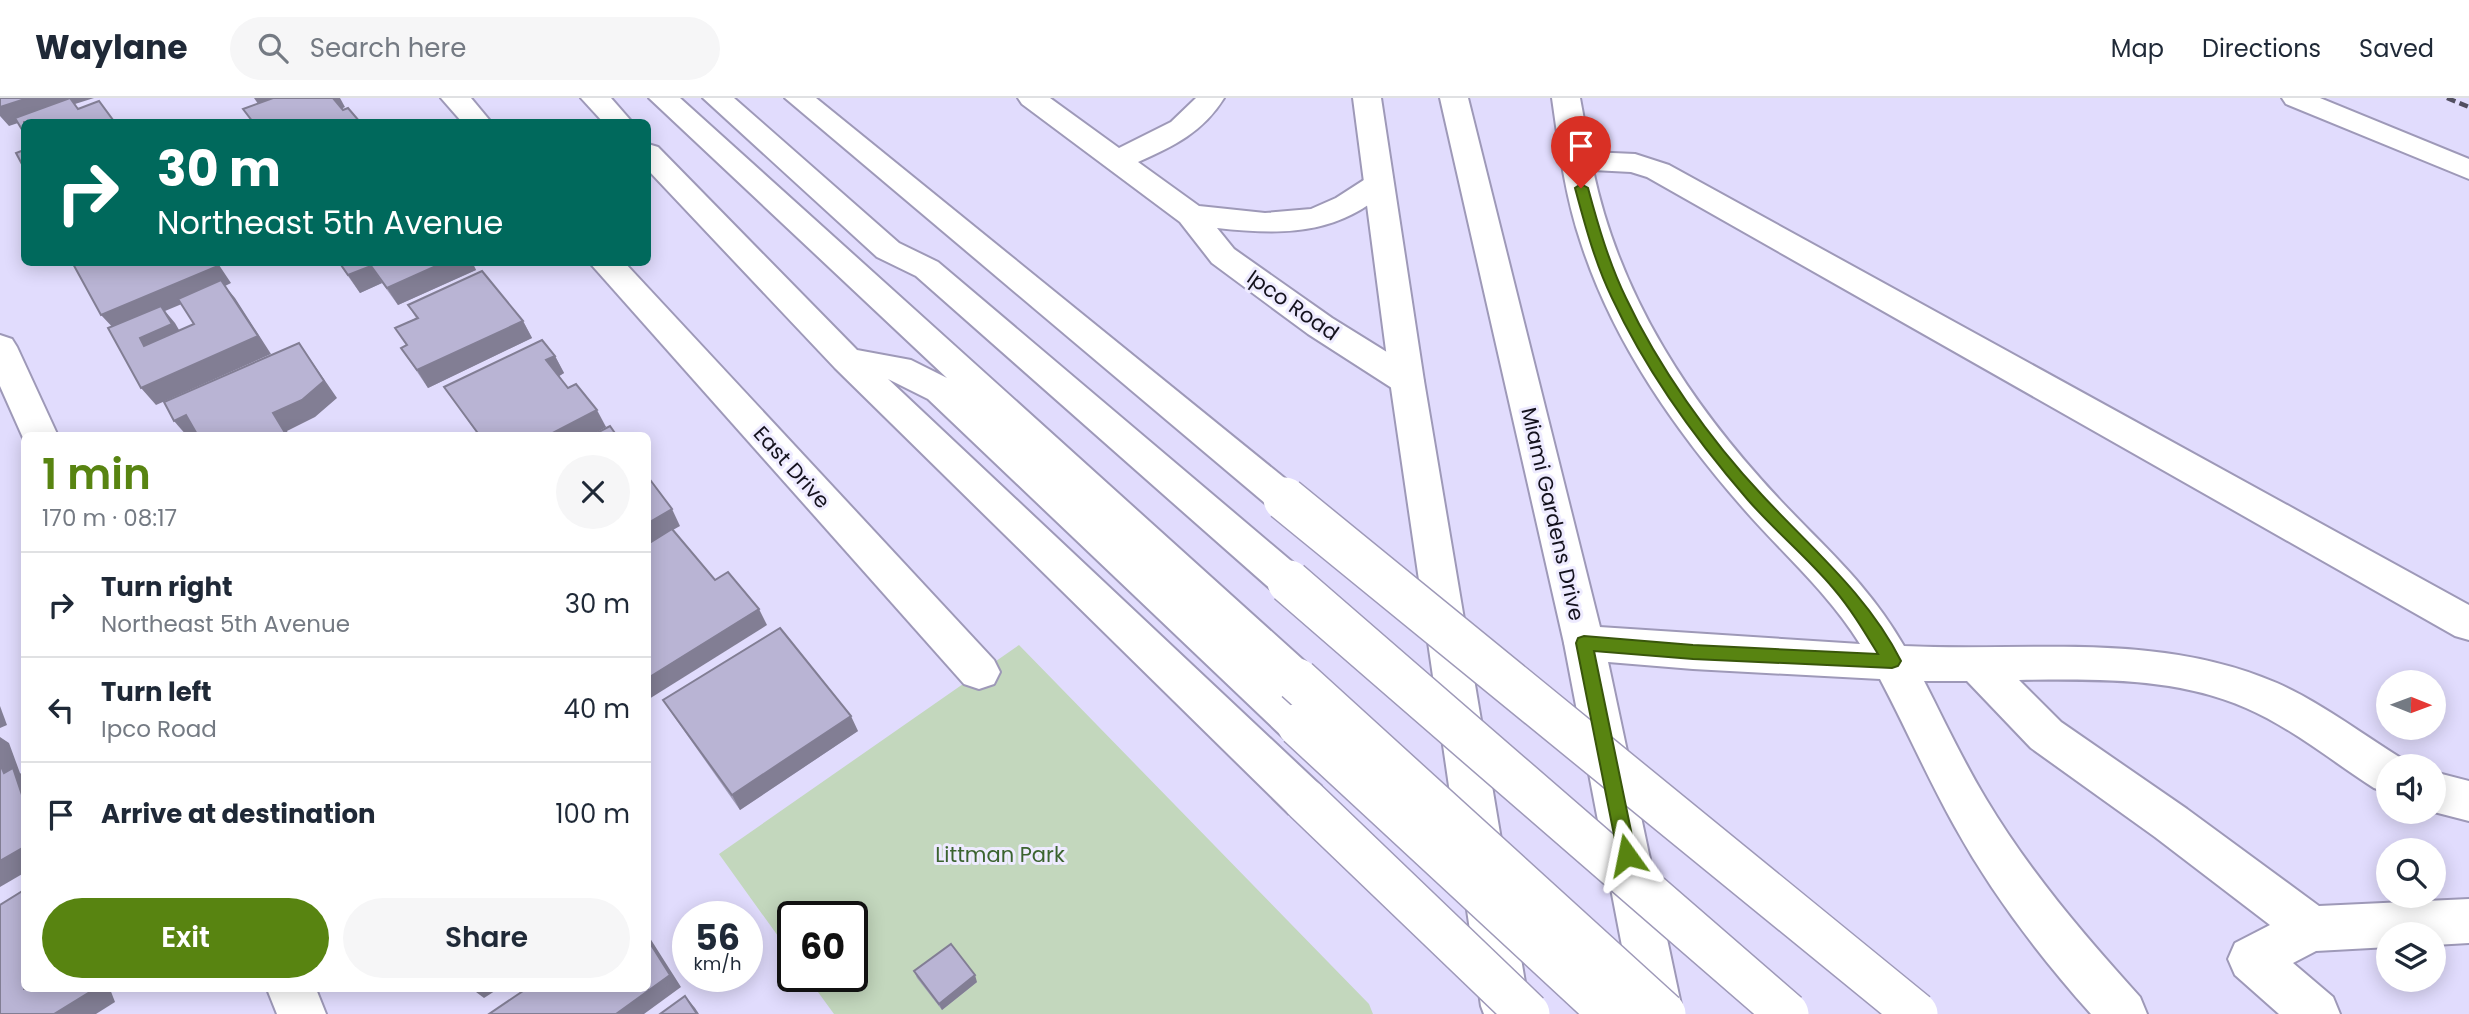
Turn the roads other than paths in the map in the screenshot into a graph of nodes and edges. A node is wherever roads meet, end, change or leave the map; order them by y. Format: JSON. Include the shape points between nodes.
{"nodes":[{"id":1,"x":455,"y":98,"type":"edge"},
{"id":2,"x":595,"y":98,"type":"edge"},
{"id":3,"x":663,"y":98,"type":"edge"},
{"id":4,"x":717,"y":98,"type":"edge"},
{"id":5,"x":746,"y":98,"type":"edge"},
{"id":6,"x":799,"y":98,"type":"edge"},
{"id":7,"x":1032,"y":98,"type":"edge"},
{"id":8,"x":1210,"y":98,"type":"edge"},
{"id":9,"x":1367,"y":98,"type":"edge"},
{"id":10,"x":1454,"y":98,"type":"edge"},
{"id":11,"x":1566,"y":98,"type":"edge"},
{"id":12,"x":2296,"y":98,"type":"edge"},
{"id":13,"x":474,"y":119,"type":"edge"},
{"id":14,"x":615,"y":119,"type":"edge"},
{"id":15,"x":651,"y":156,"type":"edge"},
{"id":16,"x":1117,"y":160,"type":"junction"},
{"id":17,"x":1576,"y":160,"type":"junction"},
{"id":18,"x":2469,"y":170,"type":"edge"},
{"id":19,"x":1378,"y":185,"type":"junction"},
{"id":20,"x":1191,"y":215,"type":"junction"},
{"id":21,"x":609,"y":266,"type":"edge"},
{"id":22,"x":927,"y":269,"type":"junction"},
{"id":23,"x":0,"y":346,"type":"edge"},
{"id":24,"x":846,"y":360,"type":"junction"},
{"id":25,"x":1407,"y":381,"type":"junction"},
{"id":26,"x":38,"y":432,"type":"edge"},
{"id":27,"x":2469,"y":624,"type":"edge"},
{"id":28,"x":1584,"y":643,"type":"junction"},
{"id":29,"x":1892,"y":661,"type":"junction"},
{"id":30,"x":1976,"y":664,"type":"junction"},
{"id":31,"x":979,"y":672,"type":"dead end"},
{"id":32,"x":2376,"y":766,"type":"edge"},
{"id":33,"x":2446,"y":795,"type":"edge"},
{"id":34,"x":2469,"y":801,"type":"edge"},
{"id":35,"x":2469,"y":920,"type":"edge"},
{"id":36,"x":2312,"y":929,"type":"junction"},
{"id":37,"x":292,"y":992,"type":"edge"},
{"id":38,"x":302,"y":1014,"type":"edge"},
{"id":39,"x":1506,"y":1014,"type":"edge"},
{"id":40,"x":1528,"y":1014,"type":"edge"},
{"id":41,"x":1611,"y":1014,"type":"edge"},
{"id":42,"x":1661,"y":1014,"type":"edge"},
{"id":43,"x":1787,"y":1014,"type":"edge"},
{"id":44,"x":1916,"y":1014,"type":"edge"},
{"id":45,"x":2123,"y":1014,"type":"edge"},
{"id":46,"x":2316,"y":1014,"type":"edge"}],
"edges":[{"from":1,"to":13,"type":"main road"},
{"from":2,"to":14,"type":"main road"},
{"from":3,"to":42,"type":"main road","bridge":true},
{"from":4,"to":22,"type":"main road","via":[[888,250]]},
{"from":5,"to":22,"type":"main road","via":[[908,237]]},
{"from":6,"to":44,"type":"main road","bridge":true},
{"from":7,"to":16,"type":"main road","name":"Ipco Road"},
{"from":8,"to":16,"type":"main road","via":[[1182,128]]},
{"from":9,"to":19,"type":"main road"},
{"from":10,"to":28,"type":"main road","name":"Miami Gardens Drive"},
{"from":11,"to":17,"type":"main road"},
{"from":12,"to":18,"type":"main road"},
{"from":15,"to":24,"type":"main road"},
{"from":16,"to":20,"type":"main road","name":"Ipco Road"},
{"from":17,"to":27,"type":"main road","via":[[1635,163],[1658,171]]},
{"from":17,"to":29,"type":"main road","via":[[1597,244],[1619,299],[1661,373],[1754,497],[1838,583]]},
{"from":19,"to":20,"type":"main road","name":"Ipco Road","via":[[1340,209],[1295,224]]},
{"from":19,"to":25,"type":"main road"},
{"from":20,"to":25,"type":"main road","name":"Ipco Road","via":[[1223,256]]},
{"from":21,"to":31,"type":"main road","name":"East Drive"},
{"from":22,"to":43,"type":"main road","bridge":true},
{"from":23,"to":26,"type":"main road"},
{"from":24,"to":40,"type":"main road","bridge":true},
{"from":24,"to":41,"type":"main road","bridge":true,"via":[[899,369],[940,390]]},
{"from":25,"to":39,"type":"main road"},
{"from":28,"to":29,"type":"main road"},
{"from":28,"to":42,"type":"main road","name":"Miami Gardens Drive"},
{"from":29,"to":30,"type":"main road"},
{"from":29,"to":45,"type":"main road","via":[[1997,857],[2076,964]]},
{"from":30,"to":32,"type":"main road","via":[[2110,664],[2194,672],[2264,696]]},
{"from":30,"to":36,"type":"main road","via":[[2046,735]]},
{"from":33,"to":34,"type":"main road"},
{"from":35,"to":36,"type":"main road"},
{"from":36,"to":46,"type":"main road","via":[[2252,959]]},
{"from":37,"to":38,"type":"main road"}]}
